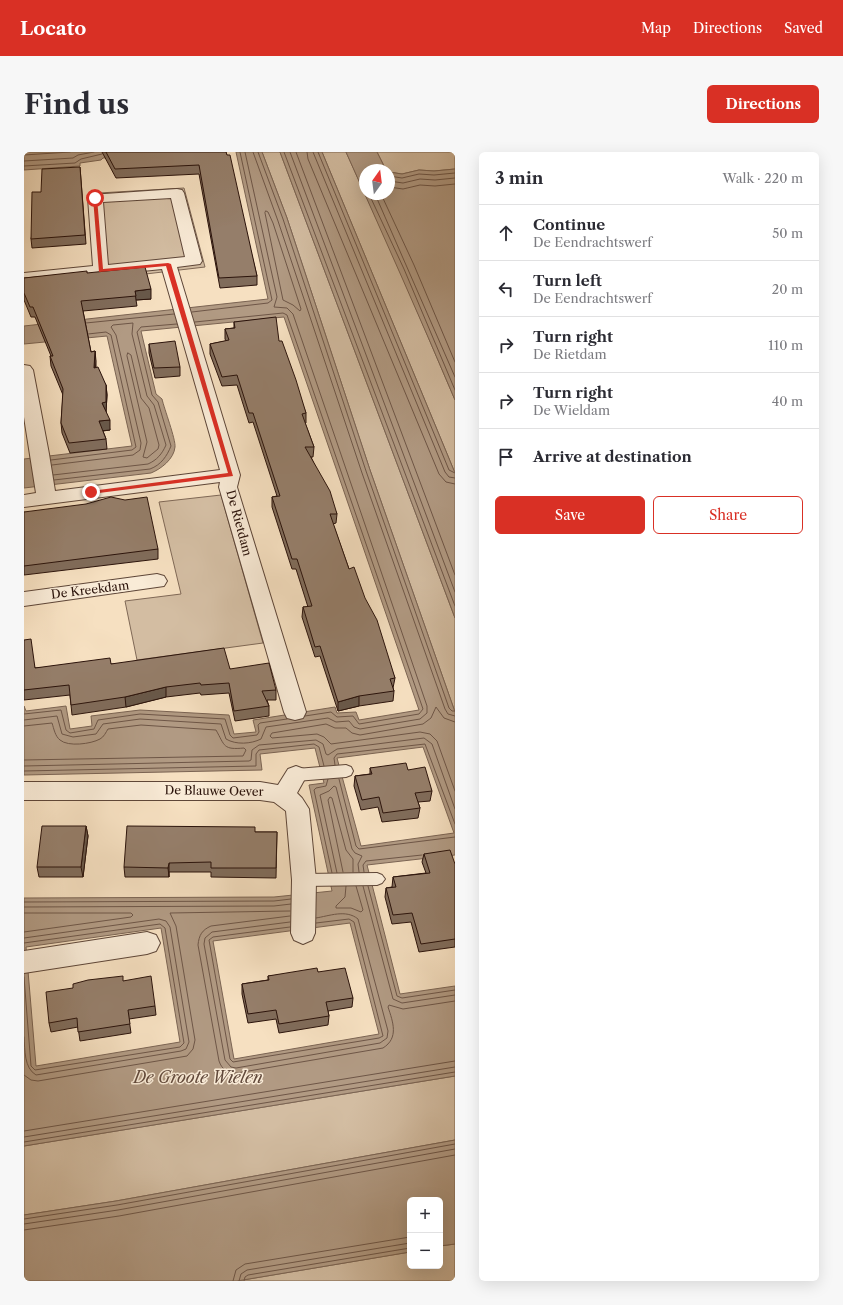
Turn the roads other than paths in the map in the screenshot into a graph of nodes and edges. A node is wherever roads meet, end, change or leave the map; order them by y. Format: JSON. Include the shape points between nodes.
{"nodes":[{"id":1,"x":168,"y":264,"type":"junction"},
{"id":2,"x":101,"y":271,"type":"junction"},
{"id":3,"x":24,"y":278,"type":"edge"},
{"id":4,"x":24,"y":370,"type":"edge"},
{"id":5,"x":231,"y":475,"type":"junction"},
{"id":6,"x":46,"y":494,"type":"junction"},
{"id":7,"x":24,"y":501,"type":"edge"},
{"id":8,"x":157,"y":581,"type":"dead end"},
{"id":9,"x":24,"y":599,"type":"edge"},
{"id":10,"x":294,"y":712,"type":"dead end"},
{"id":11,"x":346,"y":771,"type":"dead end"},
{"id":12,"x":304,"y":774,"type":"joint"},
{"id":13,"x":24,"y":791,"type":"edge"},
{"id":14,"x":284,"y":796,"type":"junction"},
{"id":15,"x":377,"y":879,"type":"dead end"},
{"id":16,"x":311,"y":883,"type":"junction"},
{"id":17,"x":303,"y":933,"type":"dead end"},
{"id":18,"x":147,"y":943,"type":"dead end"},
{"id":19,"x":30,"y":961,"type":"edge"}],
"edges":[{"from":1,"to":2,"type":"street"},
{"from":1,"to":2,"type":"street","via":[[194,261],[177,193],[95,198]]},
{"from":1,"to":5,"type":"street","name":"De Rietdam"},
{"from":2,"to":3,"type":"street"},
{"from":4,"to":6,"type":"street"},
{"from":5,"to":6,"type":"street"},
{"from":5,"to":10,"type":"street","name":"De Rietdam","via":[[228,487]]},
{"from":6,"to":7,"type":"street"},
{"from":8,"to":9,"type":"street","name":"De Kreekdam"},
{"from":11,"to":12,"type":"lane"},
{"from":12,"to":14,"type":"street"},
{"from":13,"to":14,"type":"street","name":"De Blauwe Oever","via":[[260,791]]},
{"from":14,"to":16,"type":"street","via":[[292,801],[297,809]]},
{"from":15,"to":16,"type":"lane"},
{"from":16,"to":17,"type":"street"},
{"from":18,"to":19,"type":"street"}]}
